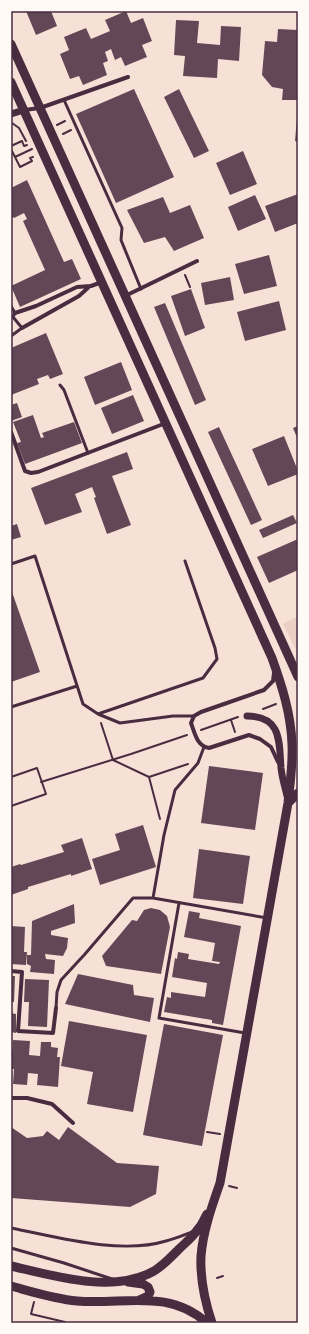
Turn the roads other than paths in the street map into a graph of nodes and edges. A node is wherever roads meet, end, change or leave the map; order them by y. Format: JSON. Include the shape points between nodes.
{"nodes":[{"id":1,"x":11,"y":44,"type":"edge"},
{"id":2,"x":128,"y":77,"type":"dead end"},
{"id":3,"x":11,"y":82,"type":"edge"},
{"id":4,"x":64,"y":100,"type":"junction"},
{"id":5,"x":40,"y":108,"type":"junction"},
{"id":6,"x":24,"y":110,"type":"junction"},
{"id":7,"x":11,"y":114,"type":"edge"},
{"id":8,"x":197,"y":261,"type":"dead end"},
{"id":9,"x":102,"y":282,"type":"junction"},
{"id":10,"x":91,"y":286,"type":"junction"},
{"id":11,"x":141,"y":289,"type":"junction"},
{"id":12,"x":125,"y":296,"type":"junction"},
{"id":13,"x":11,"y":306,"type":"edge"},
{"id":14,"x":13,"y":316,"type":"edge"},
{"id":15,"x":22,"y":328,"type":"junction"},
{"id":16,"x":11,"y":336,"type":"edge"},
{"id":17,"x":60,"y":385,"type":"dead end"},
{"id":18,"x":166,"y":423,"type":"junction"},
{"id":19,"x":11,"y":432,"type":"edge"},
{"id":20,"x":88,"y":453,"type":"junction"},
{"id":21,"x":185,"y":561,"type":"dead end"},
{"id":22,"x":11,"y":564,"type":"edge"},
{"id":23,"x":272,"y":659,"type":"junction"},
{"id":24,"x":298,"y":677,"type":"edge"},
{"id":25,"x":77,"y":686,"type":"junction"},
{"id":26,"x":11,"y":708,"type":"edge"},
{"id":27,"x":98,"y":714,"type":"junction"},
{"id":28,"x":194,"y":716,"type":"junction"},
{"id":29,"x":247,"y":716,"type":"dead end"},
{"id":30,"x":294,"y":721,"type":"edge"},
{"id":31,"x":204,"y":747,"type":"junction"},
{"id":32,"x":281,"y":769,"type":"junction"},
{"id":33,"x":298,"y":793,"type":"edge"},
{"id":34,"x":288,"y":803,"type":"junction"},
{"id":35,"x":153,"y":898,"type":"junction"},
{"id":36,"x":179,"y":903,"type":"junction"},
{"id":37,"x":267,"y":918,"type":"junction"},
{"id":38,"x":11,"y":971,"type":"edge"},
{"id":39,"x":56,"y":1008,"type":"joint"},
{"id":40,"x":247,"y":1034,"type":"junction"},
{"id":41,"x":11,"y":1098,"type":"edge"},
{"id":42,"x":73,"y":1123,"type":"dead end"},
{"id":43,"x":212,"y":1206,"type":"junction"},
{"id":44,"x":11,"y":1228,"type":"edge"},
{"id":45,"x":198,"y":1230,"type":"junction"},
{"id":46,"x":11,"y":1248,"type":"edge"},
{"id":47,"x":11,"y":1266,"type":"edge"},
{"id":48,"x":119,"y":1281,"type":"junction"},
{"id":49,"x":11,"y":1286,"type":"edge"},
{"id":50,"x":137,"y":1300,"type":"junction"},
{"id":51,"x":207,"y":1323,"type":"edge"},
{"id":52,"x":212,"y":1323,"type":"edge"}],
"edges":[{"from":1,"to":5,"type":"main road"},
{"from":2,"to":4,"type":"street"},
{"from":3,"to":6,"type":"main road"},
{"from":4,"to":5,"type":"street"},
{"from":4,"to":11,"type":"lane","via":[[122,228],[121,240]]},
{"from":5,"to":6,"type":"street"},
{"from":5,"to":12,"type":"main road"},
{"from":6,"to":7,"type":"street"},
{"from":6,"to":9,"type":"main road"},
{"from":8,"to":11,"type":"street"},
{"from":9,"to":10,"type":"street"},
{"from":9,"to":18,"type":"main road"},
{"from":10,"to":14,"type":"street","via":[[77,287]]},
{"from":10,"to":15,"type":"street","via":[[79,296]]},
{"from":11,"to":12,"type":"street"},
{"from":12,"to":24,"type":"main road"},
{"from":13,"to":14,"type":"lane"},
{"from":14,"to":15,"type":"lane"},
{"from":15,"to":16,"type":"lane"},
{"from":17,"to":20,"type":"lane"},
{"from":18,"to":20,"type":"street"},
{"from":18,"to":23,"type":"main road"},
{"from":19,"to":20,"type":"street","via":[[25,471],[31,473]]},
{"from":21,"to":27,"type":"lane","via":[[216,648],[217,659],[204,678]]},
{"from":22,"to":25,"type":"lane","via":[[35,556]]},
{"from":23,"to":28,"type":"street","via":[[273,681],[264,690]]},
{"from":23,"to":30,"type":"main road"},
{"from":25,"to":26,"type":"lane"},
{"from":25,"to":27,"type":"lane","via":[[83,704]]},
{"from":27,"to":28,"type":"lane","via":[[120,723]]},
{"from":28,"to":31,"type":"street","via":[[191,723],[197,741]]},
{"from":29,"to":32,"type":"street","via":[[264,718],[279,736]]},
{"from":30,"to":34,"type":"main road"},
{"from":31,"to":32,"type":"street","via":[[209,748],[249,735],[271,747]]},
{"from":31,"to":35,"type":"lane","via":[[198,763],[175,790]]},
{"from":32,"to":34,"type":"street"},
{"from":33,"to":34,"type":"main road"},
{"from":34,"to":37,"type":"main road"},
{"from":35,"to":36,"type":"lane"},
{"from":35,"to":39,"type":"lane","via":[[133,898],[73,966],[61,980]]},
{"from":36,"to":37,"type":"lane"},
{"from":36,"to":40,"type":"lane","via":[[159,1018]]},
{"from":37,"to":40,"type":"main road"},
{"from":38,"to":39,"type":"street","via":[[22,972],[18,1031],[53,1033]]},
{"from":40,"to":43,"type":"main road","via":[[220,1183]]},
{"from":41,"to":42,"type":"street","via":[[27,1098],[52,1104]]},
{"from":43,"to":45,"type":"main road"},
{"from":43,"to":52,"type":"main road","via":[[201,1256],[203,1285]]},
{"from":44,"to":45,"type":"lane","via":[[85,1243],[120,1246],[166,1242]]},
{"from":45,"to":48,"type":"main road","via":[[163,1265],[153,1271]]},
{"from":46,"to":48,"type":"lane"},
{"from":47,"to":48,"type":"main road","via":[[67,1279]]},
{"from":48,"to":50,"type":"main road","via":[[148,1287],[148,1296]]},
{"from":49,"to":50,"type":"main road","via":[[62,1299],[95,1302]]},
{"from":50,"to":51,"type":"main road","via":[[180,1305]]}]}
